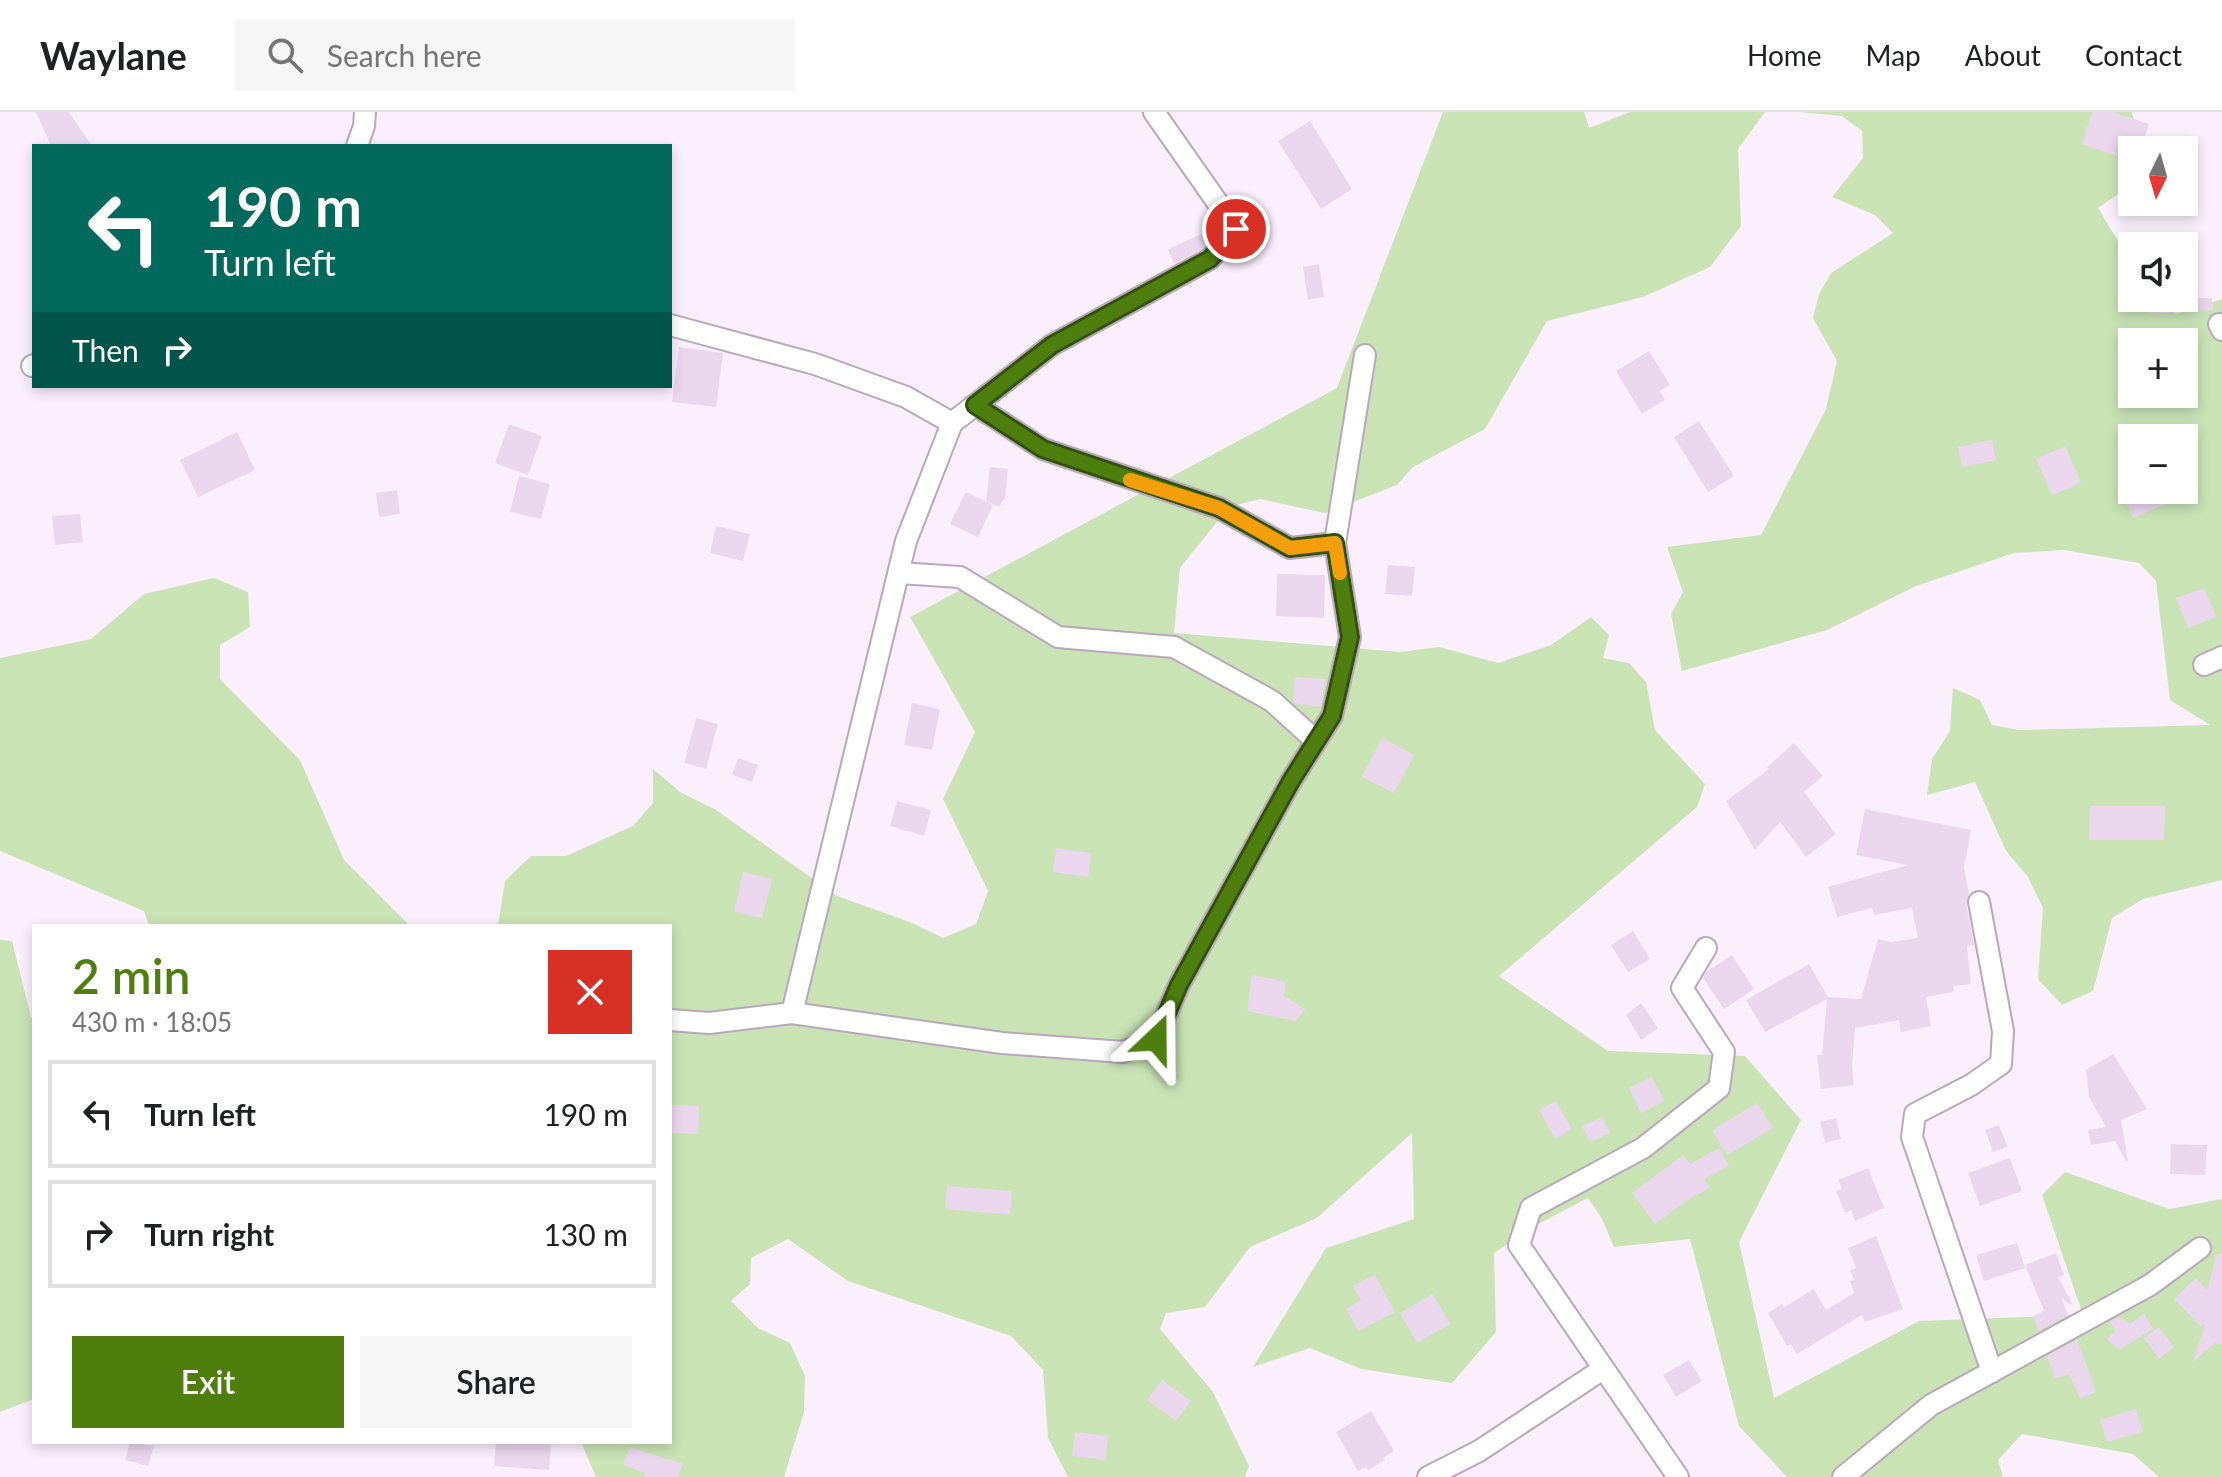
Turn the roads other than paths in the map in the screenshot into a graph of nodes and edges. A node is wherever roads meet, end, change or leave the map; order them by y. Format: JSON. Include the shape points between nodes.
{"nodes":[{"id":1,"x":365,"y":112,"type":"edge"},
{"id":2,"x":1154,"y":112,"type":"edge"},
{"id":3,"x":357,"y":144,"type":"edge"},
{"id":4,"x":672,"y":326,"type":"edge"},
{"id":5,"x":1365,"y":355,"type":"dead end"},
{"id":6,"x":975,"y":405,"type":"junction"},
{"id":7,"x":952,"y":423,"type":"junction"},
{"id":8,"x":1335,"y":543,"type":"junction"},
{"id":9,"x":899,"y":573,"type":"junction"},
{"id":10,"x":1316,"y":741,"type":"junction"},
{"id":11,"x":1979,"y":902,"type":"dead end"},
{"id":12,"x":1706,"y":948,"type":"dead end"},
{"id":13,"x":792,"y":1013,"type":"junction"},
{"id":14,"x":672,"y":1020,"type":"edge"},
{"id":15,"x":2200,"y":1248,"type":"dead end"},
{"id":16,"x":1603,"y":1369,"type":"junction"},
{"id":17,"x":1992,"y":1372,"type":"junction"},
{"id":18,"x":1428,"y":1477,"type":"edge"},
{"id":19,"x":1678,"y":1477,"type":"edge"},
{"id":20,"x":1843,"y":1477,"type":"edge"}],
"edges":[{"from":1,"to":3,"type":"street"},
{"from":2,"to":6,"type":"street","via":[[1236,229],[1210,259],[1052,345]]},
{"from":4,"to":7,"type":"street","via":[[815,364],[906,397]]},
{"from":5,"to":8,"type":"street"},
{"from":6,"to":7,"type":"street"},
{"from":6,"to":8,"type":"street","via":[[1043,449],[1219,508],[1290,548]]},
{"from":7,"to":9,"type":"street","via":[[906,541]]},
{"from":8,"to":10,"type":"street","via":[[1350,637],[1332,716]]},
{"from":9,"to":10,"type":"street","via":[[960,577],[1058,637],[1174,647],[1272,701]]},
{"from":9,"to":13,"type":"street"},
{"from":10,"to":13,"type":"street","via":[[1179,985],[1156,1039],[1123,1052],[1063,1048]]},
{"from":11,"to":17,"type":"street","via":[[2003,1031],[2001,1064],[1915,1114],[1912,1137]]},
{"from":12,"to":16,"type":"street","via":[[1682,988],[1724,1052],[1719,1088],[1643,1148],[1531,1208],[1519,1245]]},
{"from":13,"to":14,"type":"street","via":[[709,1023]]},
{"from":15,"to":17,"type":"street","via":[[2150,1285]]},
{"from":16,"to":18,"type":"street","via":[[1479,1451]]},
{"from":16,"to":19,"type":"street"},
{"from":17,"to":20,"type":"street","via":[[1931,1405]]}]}
